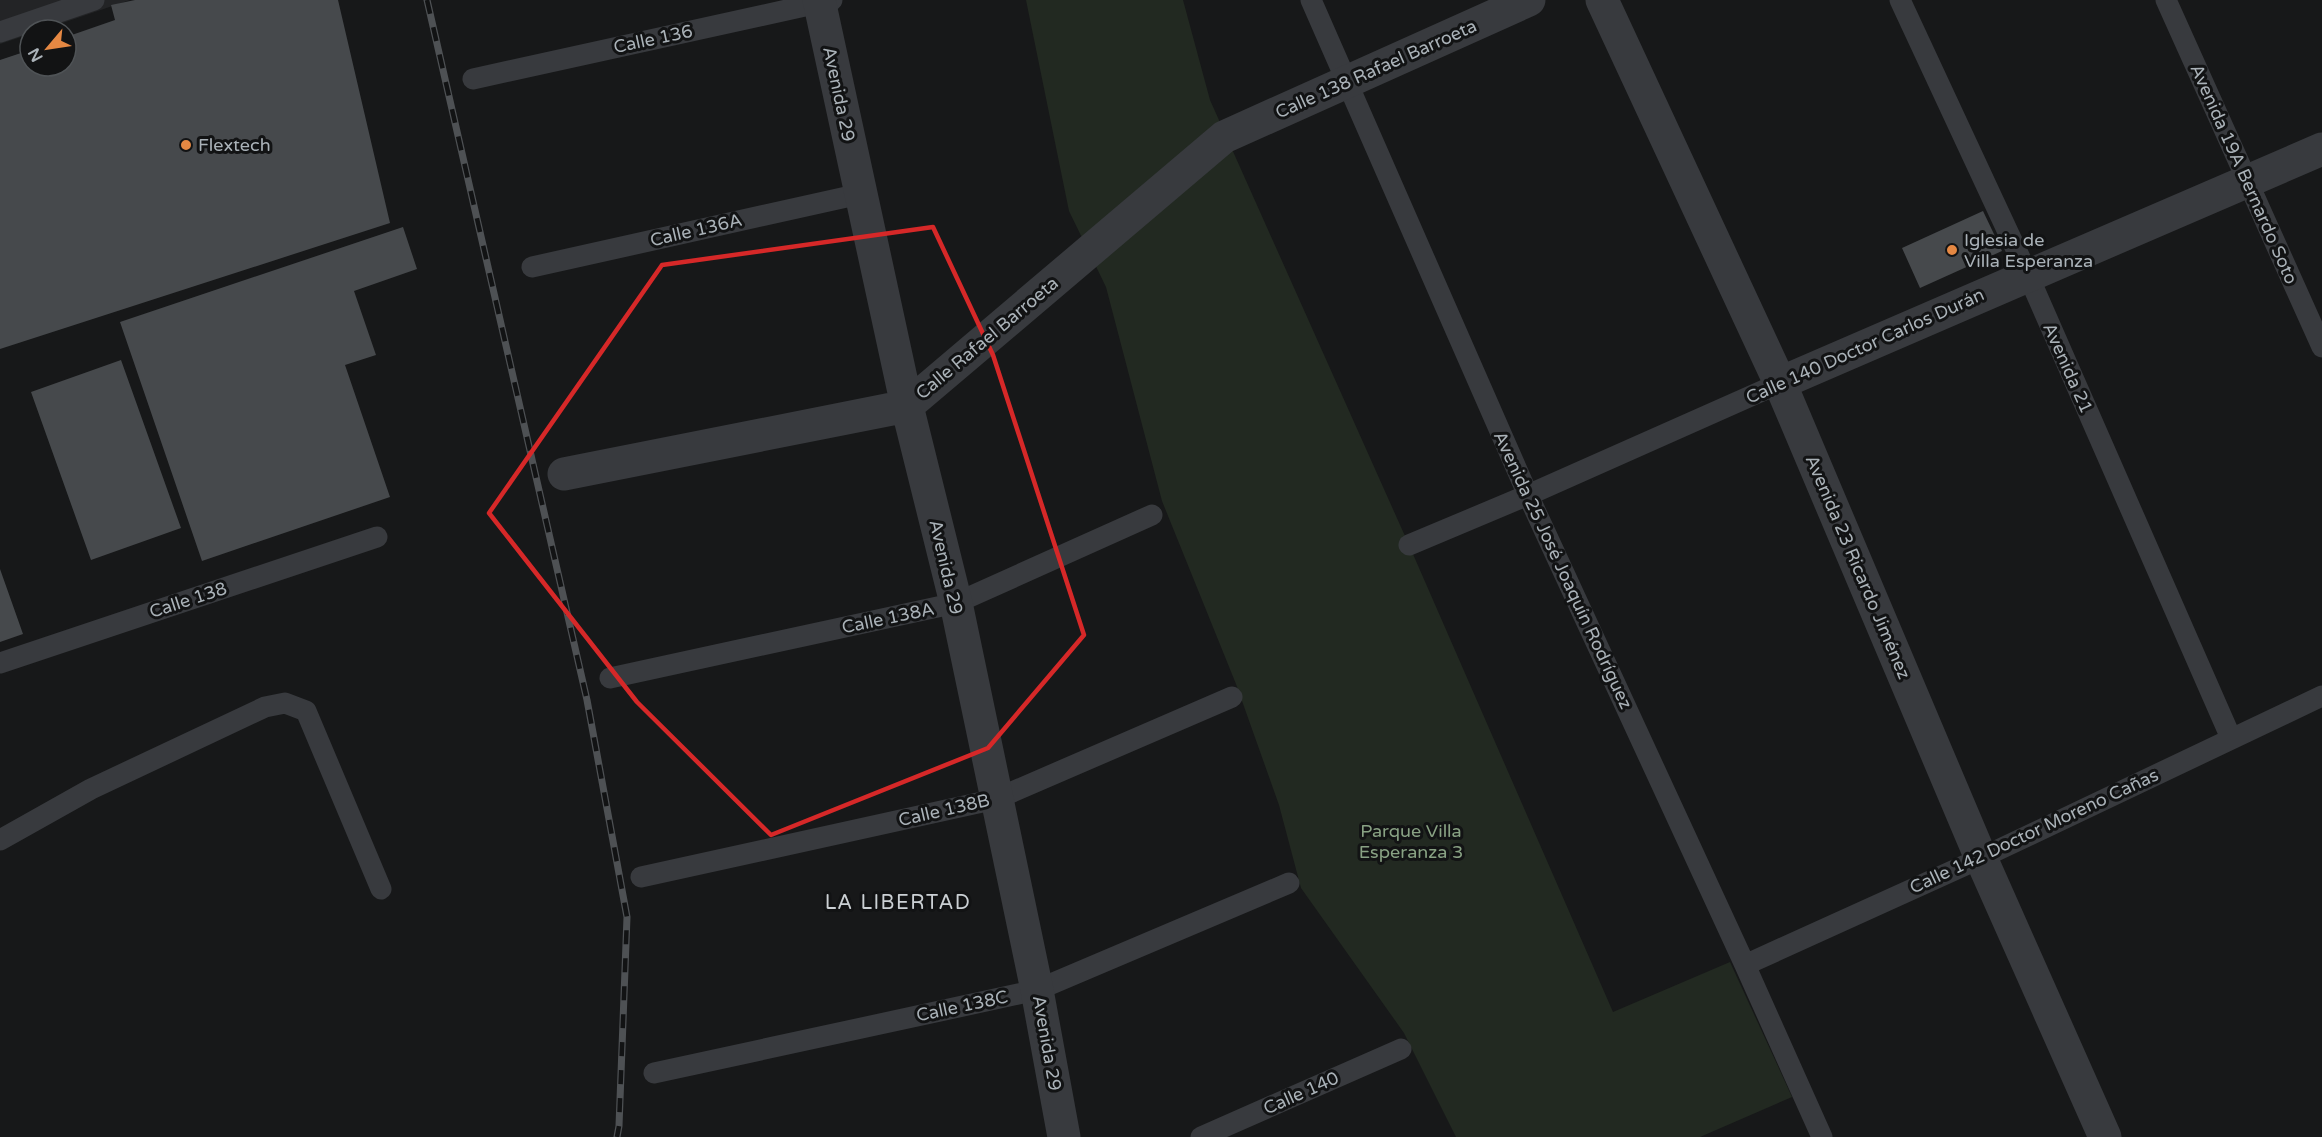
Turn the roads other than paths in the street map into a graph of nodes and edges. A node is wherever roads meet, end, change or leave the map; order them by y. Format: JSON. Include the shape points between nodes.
{"nodes":[{"id":1,"x":94,"y":0,"type":"edge"},
{"id":2,"x":1311,"y":0,"type":"edge"},
{"id":3,"x":1529,"y":0,"type":"edge"},
{"id":4,"x":1602,"y":0,"type":"edge"},
{"id":5,"x":1900,"y":0,"type":"edge"},
{"id":6,"x":2166,"y":0,"type":"edge"},
{"id":7,"x":824,"y":1,"type":"edge"},
{"id":8,"x":0,"y":32,"type":"edge"},
{"id":9,"x":473,"y":79,"type":"dead end"},
{"id":10,"x":1348,"y":81,"type":"junction"},
{"id":11,"x":1224,"y":137,"type":"joint"},
{"id":12,"x":2322,"y":149,"type":"edge"},
{"id":13,"x":2246,"y":182,"type":"junction"},
{"id":14,"x":860,"y":194,"type":"junction"},
{"id":15,"x":532,"y":267,"type":"dead end"},
{"id":16,"x":2028,"y":275,"type":"junction"},
{"id":17,"x":2322,"y":347,"type":"edge"},
{"id":18,"x":1780,"y":383,"type":"junction"},
{"id":19,"x":907,"y":406,"type":"junction"},
{"id":20,"x":564,"y":474,"type":"dead end"},
{"id":21,"x":1528,"y":495,"type":"junction"},
{"id":22,"x":1152,"y":515,"type":"dead end"},
{"id":23,"x":377,"y":537,"type":"dead end"},
{"id":24,"x":1408,"y":545,"type":"dead end"},
{"id":25,"x":956,"y":603,"type":"junction"},
{"id":26,"x":0,"y":663,"type":"edge"},
{"id":27,"x":610,"y":678,"type":"dead end"},
{"id":28,"x":2322,"y":696,"type":"edge"},
{"id":29,"x":1232,"y":697,"type":"dead end"},
{"id":30,"x":2231,"y":738,"type":"junction"},
{"id":31,"x":996,"y":799,"type":"junction"},
{"id":32,"x":0,"y":840,"type":"edge"},
{"id":33,"x":1981,"y":858,"type":"junction"},
{"id":34,"x":641,"y":877,"type":"dead end"},
{"id":35,"x":1289,"y":883,"type":"dead end"},
{"id":36,"x":381,"y":888,"type":"dead end"},
{"id":37,"x":1745,"y":965,"type":"junction"},
{"id":38,"x":1037,"y":990,"type":"junction"},
{"id":39,"x":1401,"y":1049,"type":"dead end"},
{"id":40,"x":654,"y":1073,"type":"dead end"},
{"id":41,"x":1064,"y":1137,"type":"edge"},
{"id":42,"x":1201,"y":1137,"type":"edge"},
{"id":43,"x":1822,"y":1137,"type":"edge"},
{"id":44,"x":2105,"y":1137,"type":"edge"}],
"edges":[{"from":1,"to":8,"type":"lane"},
{"from":2,"to":10,"type":"lane","name":"Avenida 25 José Joaquín Rodríguez"},
{"from":3,"to":10,"type":"street","name":"Calle 138 Rafael Barroeta"},
{"from":4,"to":18,"type":"street","name":"Avenida 23 Ricardo Jiménez"},
{"from":5,"to":16,"type":"lane","name":"Avenida 21"},
{"from":6,"to":13,"type":"lane","name":"Avenida 19A Bernardo Soto"},
{"from":7,"to":9,"type":"lane","name":"Calle 136"},
{"from":7,"to":14,"type":"street","name":"Avenida 29"},
{"from":10,"to":11,"type":"street","name":"Calle 138 Rafael Barroeta"},
{"from":10,"to":21,"type":"lane","name":"Avenida 25 José Joaquín Rodríguez"},
{"from":11,"to":19,"type":"street","name":"Calle Rafael Barroeta"},
{"from":12,"to":13,"type":"street","name":"Calle 140 Doctor Carlos Durán"},
{"from":13,"to":16,"type":"street","name":"Calle 140 Doctor Carlos Durán"},
{"from":13,"to":17,"type":"lane","name":"Avenida 19A Bernardo Soto"},
{"from":14,"to":15,"type":"lane","name":"Calle 136A"},
{"from":14,"to":19,"type":"street","name":"Avenida 29"},
{"from":16,"to":18,"type":"street","name":"Calle 140 Doctor Carlos Durán"},
{"from":16,"to":30,"type":"lane","name":"Avenida 21"},
{"from":18,"to":21,"type":"lane","name":"Calle 140 Doctor Carlos Durán"},
{"from":18,"to":33,"type":"street","name":"Avenida 23 Ricardo Jiménez"},
{"from":19,"to":20,"type":"street","name":"Calle Rafael Barroeta"},
{"from":19,"to":25,"type":"street","name":"Avenida 29"},
{"from":21,"to":24,"type":"lane","name":"Calle 140 Doctor Carlos Durán"},
{"from":21,"to":37,"type":"lane","name":"Avenida 25 José Joaquín Rodríguez"},
{"from":22,"to":25,"type":"lane","name":"Calle 138A"},
{"from":23,"to":26,"type":"lane","name":"Calle 138"},
{"from":25,"to":27,"type":"lane","name":"Calle 138A"},
{"from":25,"to":31,"type":"street","name":"Avenida 29"},
{"from":28,"to":30,"type":"lane","name":"Calle 142 Doctor Moreno Cañas"},
{"from":29,"to":31,"type":"lane","name":"Calle 138B"},
{"from":30,"to":33,"type":"lane","name":"Calle 142 Doctor Moreno Cañas"},
{"from":31,"to":34,"type":"lane","name":"Calle 138B"},
{"from":31,"to":38,"type":"street","name":"Avenida 29"},
{"from":32,"to":36,"type":"lane","via":[[91,789],[265,707],[285,703],[306,711]]},
{"from":33,"to":37,"type":"lane","name":"Calle 142 Doctor Moreno Cañas"},
{"from":33,"to":44,"type":"street","name":"Avenida 23 Ricardo Jiménez"},
{"from":35,"to":38,"type":"lane","name":"Calle 138C"},
{"from":37,"to":43,"type":"lane","name":"Avenida 25 José Joaquín Rodríguez"},
{"from":38,"to":40,"type":"lane","name":"Calle 138C"},
{"from":38,"to":41,"type":"street","name":"Avenida 29"},
{"from":39,"to":42,"type":"lane","name":"Calle 140"}]}
